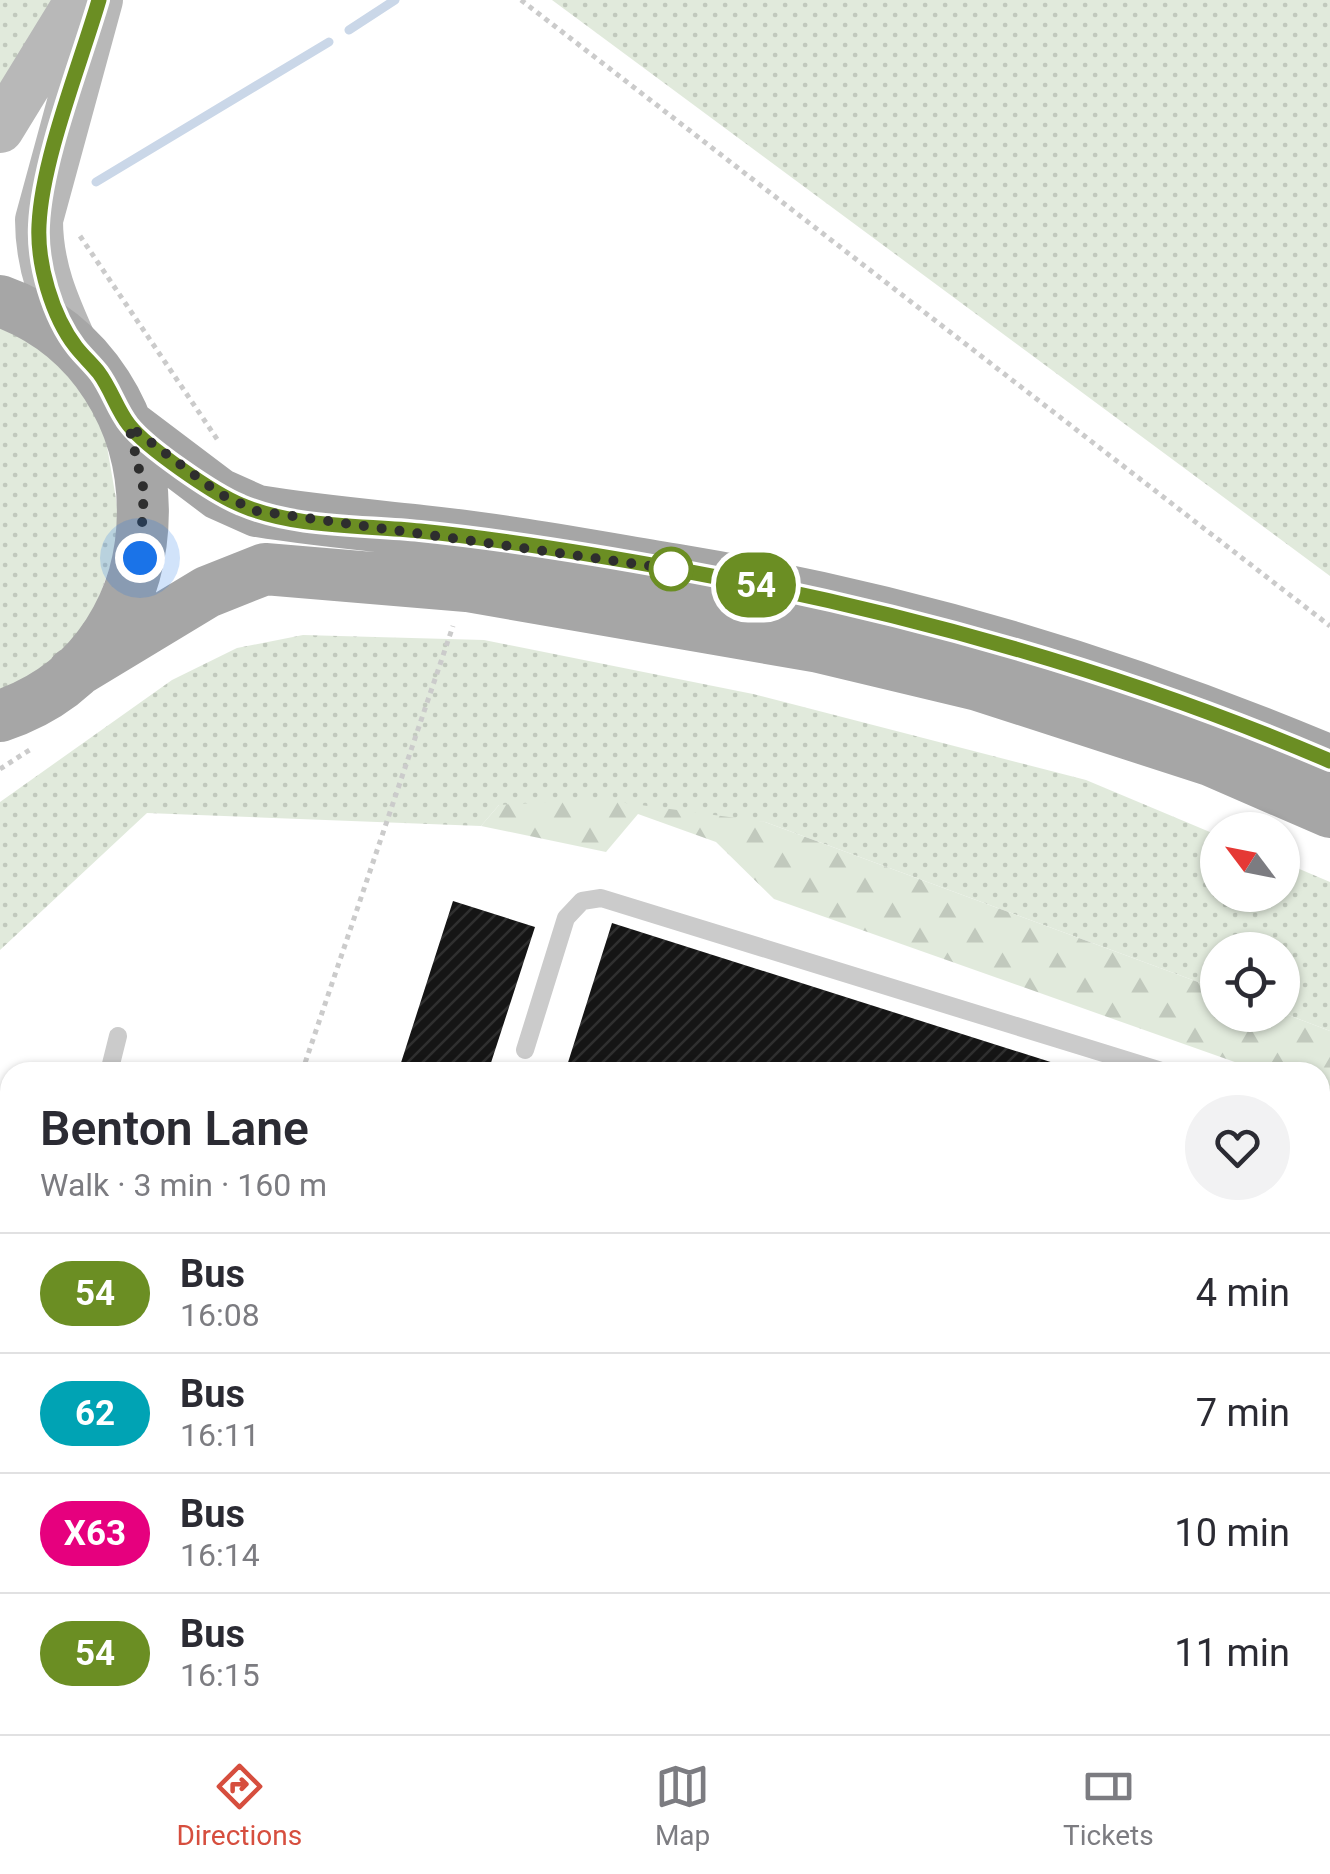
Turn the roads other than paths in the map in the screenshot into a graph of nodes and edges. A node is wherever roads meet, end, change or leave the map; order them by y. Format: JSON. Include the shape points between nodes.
{"nodes":[{"id":1,"x":80,"y":0,"type":"edge"},
{"id":2,"x":99,"y":0,"type":"edge"},
{"id":3,"x":0,"y":129,"type":"edge"},
{"id":4,"x":0,"y":301,"type":"edge"},
{"id":5,"x":74,"y":345,"type":"junction"},
{"id":6,"x":129,"y":426,"type":"junction"},
{"id":7,"x":750,"y":608,"type":"junction"},
{"id":8,"x":73,"y":672,"type":"junction"},
{"id":9,"x":3,"y":717,"type":"edge"},
{"id":10,"x":1330,"y":761,"type":"edge"},
{"id":11,"x":1330,"y":812,"type":"edge"},
{"id":12,"x":118,"y":1036,"type":"dead end"},
{"id":13,"x":525,"y":1050,"type":"dead end"},
{"id":14,"x":111,"y":1062,"type":"edge"},
{"id":15,"x":1134,"y":1062,"type":"edge"}],
"edges":[{"from":1,"to":3,"type":"main road"},
{"from":2,"to":5,"type":"main road","via":[[39,220],[48,288]]},
{"from":4,"to":5,"type":"main road"},
{"from":5,"to":6,"type":"main road","via":[[115,396]]},
{"from":6,"to":7,"type":"main road","via":[[220,494],[257,511],[426,531]]},
{"from":6,"to":8,"type":"main road","via":[[144,491],[140,558],[115,620]]},
{"from":7,"to":8,"type":"main road","via":[[266,569],[207,592]]},
{"from":7,"to":10,"type":"main road","via":[[996,642],[1224,716]]},
{"from":7,"to":11,"type":"main road","via":[[1210,760]]},
{"from":8,"to":9,"type":"main road"},
{"from":12,"to":14,"type":"lane"},
{"from":13,"to":15,"type":"lane","via":[[566,918],[582,900],[601,898]]}]}
